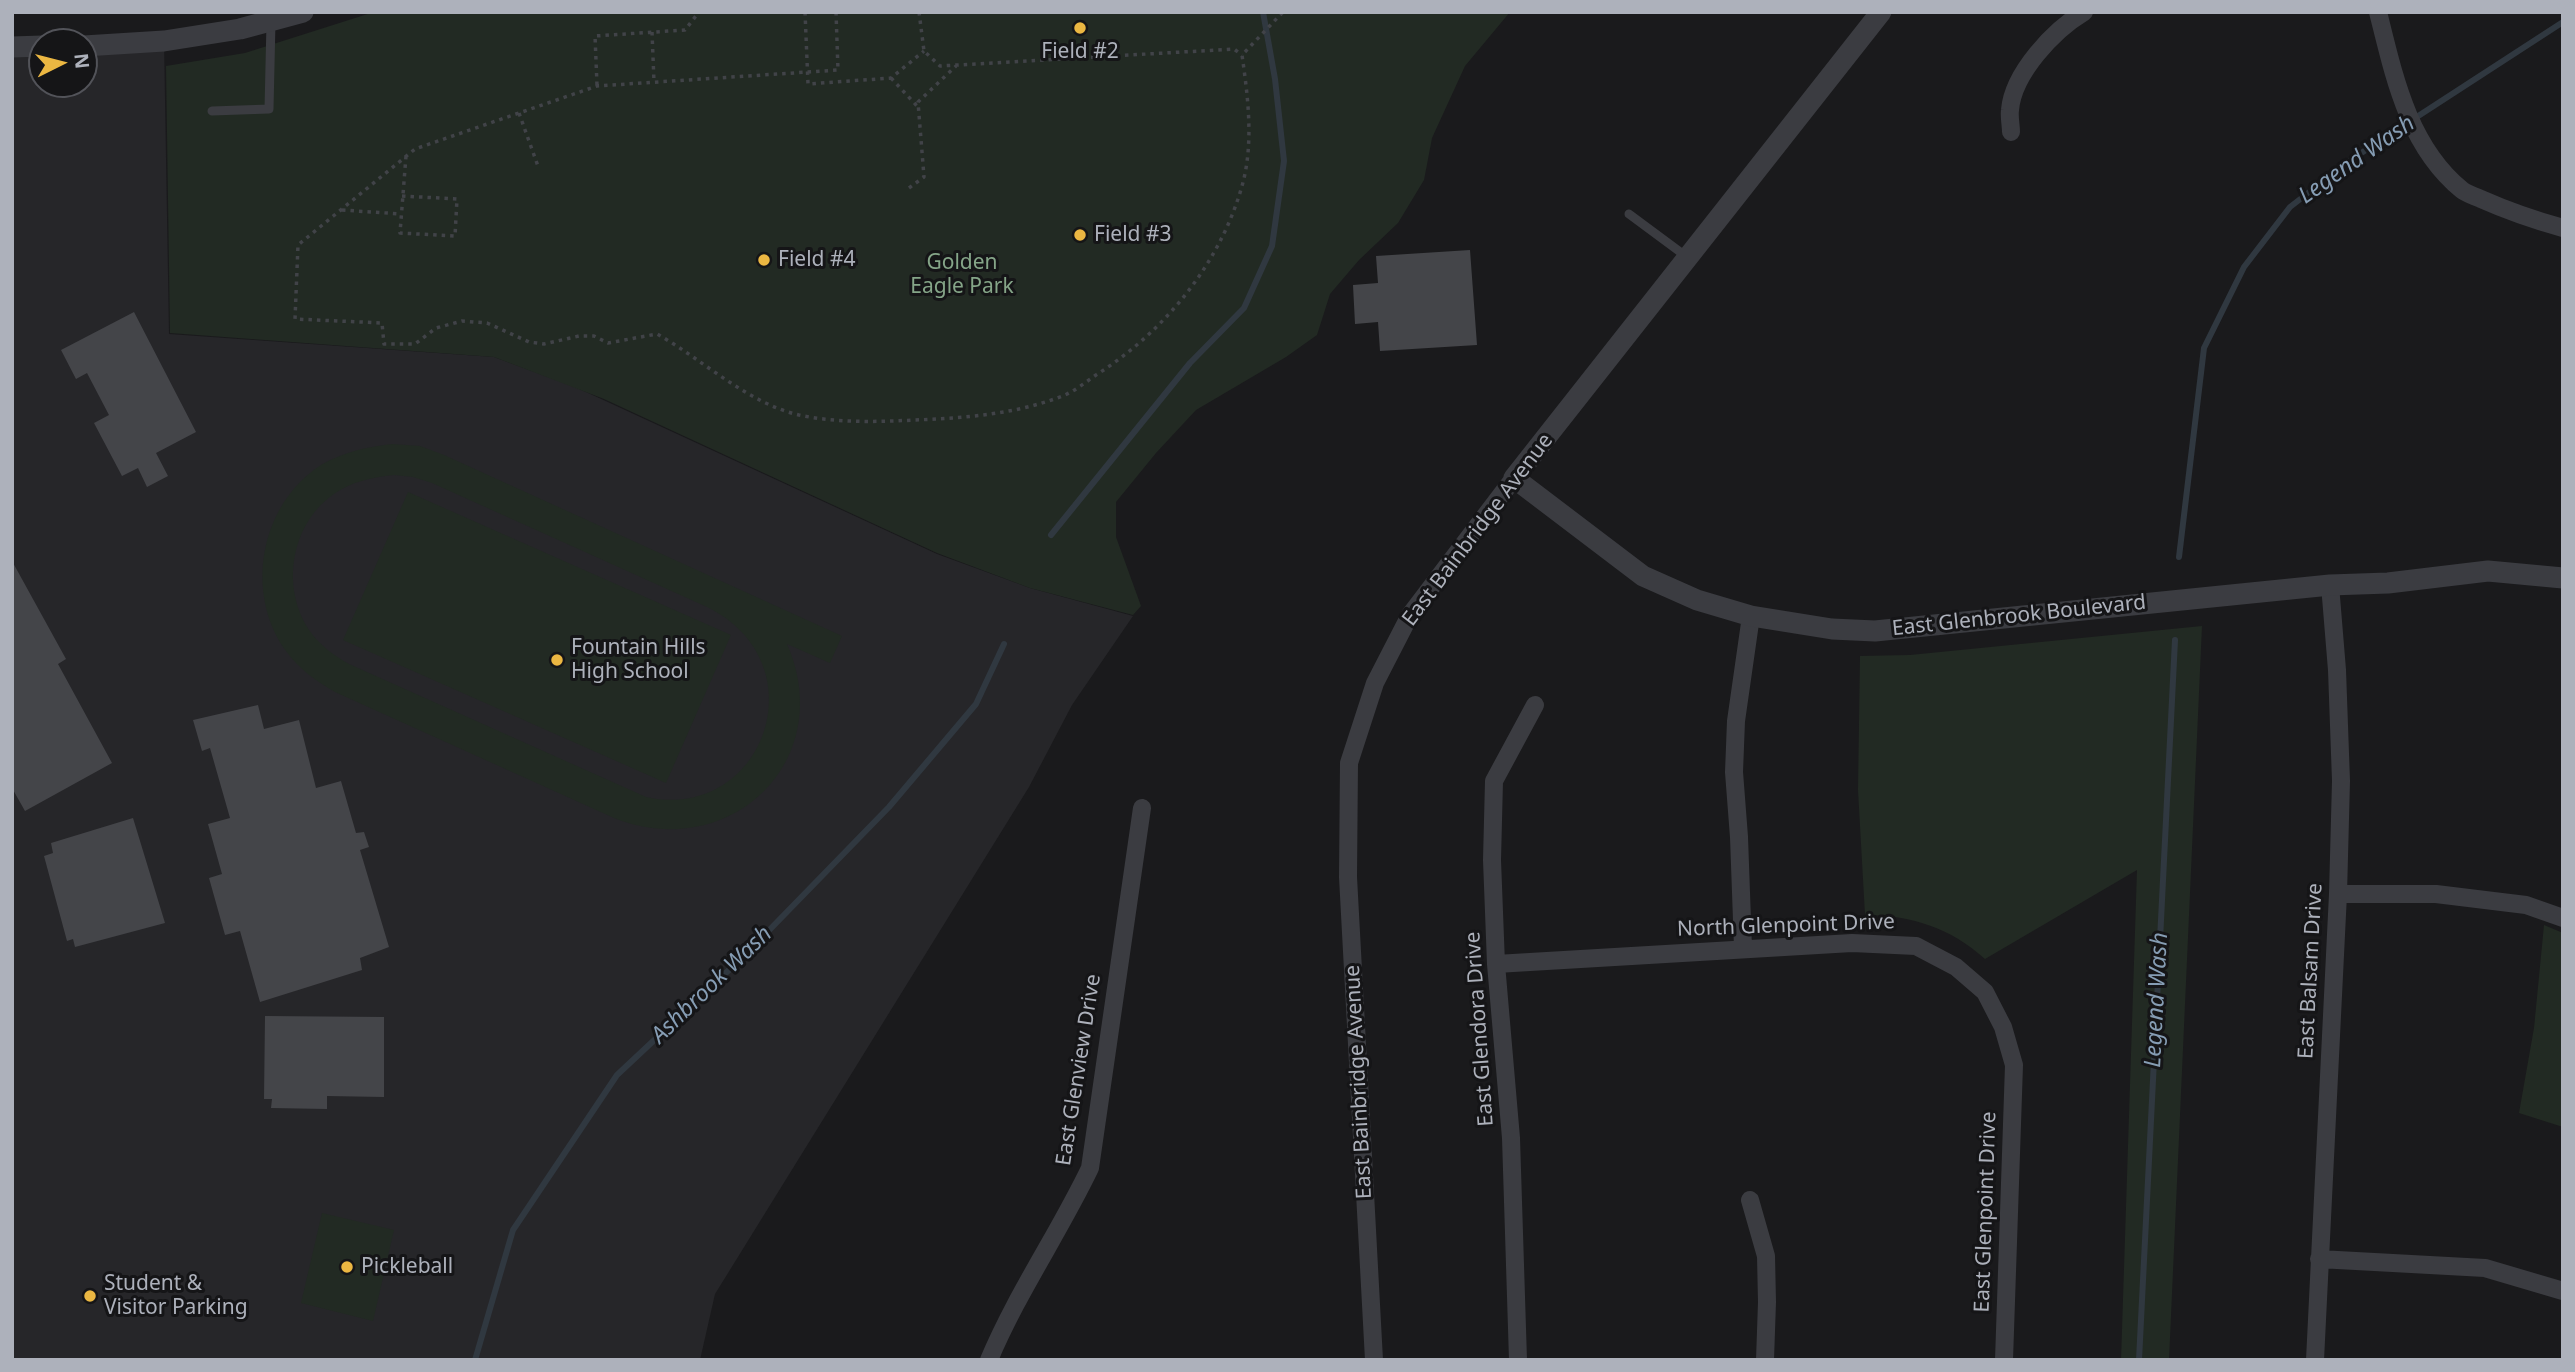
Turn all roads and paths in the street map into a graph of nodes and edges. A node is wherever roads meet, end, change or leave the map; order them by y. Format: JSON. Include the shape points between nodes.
{"nodes":[{"id":1,"x":303,"y":12,"type":"edge"},
{"id":2,"x":699,"y":12,"type":"edge"},
{"id":3,"x":805,"y":12,"type":"edge"},
{"id":4,"x":836,"y":12,"type":"edge"},
{"id":5,"x":919,"y":12,"type":"edge"},
{"id":6,"x":1283,"y":12,"type":"edge"},
{"id":7,"x":1881,"y":12,"type":"edge"},
{"id":8,"x":2084,"y":12,"type":"edge"},
{"id":9,"x":2378,"y":12,"type":"edge"},
{"id":10,"x":271,"y":20,"type":"junction"},
{"id":11,"x":652,"y":32,"type":"junction"},
{"id":12,"x":98,"y":45,"type":"edge"},
{"id":13,"x":924,"y":51,"type":"junction"},
{"id":14,"x":1242,"y":55,"type":"junction"},
{"id":15,"x":956,"y":66,"type":"junction"},
{"id":16,"x":807,"y":72,"type":"junction"},
{"id":17,"x":891,"y":78,"type":"junction"},
{"id":18,"x":654,"y":82,"type":"junction"},
{"id":19,"x":597,"y":86,"type":"junction"},
{"id":20,"x":918,"y":107,"type":"junction"},
{"id":21,"x":212,"y":111,"type":"dead end"},
{"id":22,"x":519,"y":113,"type":"junction"},
{"id":23,"x":2011,"y":132,"type":"dead end"},
{"id":24,"x":406,"y":156,"type":"junction"},
{"id":25,"x":539,"y":169,"type":"dead end"},
{"id":26,"x":909,"y":188,"type":"dead end"},
{"id":27,"x":402,"y":196,"type":"junction"},
{"id":28,"x":340,"y":210,"type":"junction"},
{"id":29,"x":401,"y":214,"type":"junction"},
{"id":30,"x":1629,"y":214,"type":"dead end"},
{"id":31,"x":2563,"y":228,"type":"edge"},
{"id":32,"x":1688,"y":258,"type":"junction"},
{"id":33,"x":1514,"y":478,"type":"junction"},
{"id":34,"x":2563,"y":578,"type":"edge"},
{"id":35,"x":2330,"y":585,"type":"junction"},
{"id":36,"x":1751,"y":616,"type":"junction"},
{"id":37,"x":1535,"y":705,"type":"dead end"},
{"id":38,"x":1142,"y":808,"type":"dead end"},
{"id":39,"x":2339,"y":894,"type":"junction"},
{"id":40,"x":2563,"y":918,"type":"edge"},
{"id":41,"x":1743,"y":948,"type":"junction"},
{"id":42,"x":1496,"y":964,"type":"junction"},
{"id":43,"x":2014,"y":1065,"type":"joint"},
{"id":44,"x":1750,"y":1200,"type":"dead end"},
{"id":45,"x":2319,"y":1259,"type":"junction"},
{"id":46,"x":2563,"y":1291,"type":"edge"},
{"id":47,"x":989,"y":1360,"type":"edge"},
{"id":48,"x":1374,"y":1360,"type":"edge"},
{"id":49,"x":1518,"y":1360,"type":"edge"},
{"id":50,"x":1766,"y":1360,"type":"edge"},
{"id":51,"x":2004,"y":1360,"type":"edge"},
{"id":52,"x":2315,"y":1360,"type":"edge"}],
"edges":[{"from":1,"to":10,"type":"street"},
{"from":2,"to":11,"type":"path","via":[[685,30]]},
{"from":3,"to":16,"type":"path"},
{"from":4,"to":16,"type":"path","via":[[838,70]]},
{"from":5,"to":13,"type":"path"},
{"from":6,"to":14,"type":"path"},
{"from":7,"to":32,"type":"street","name":"East Bainbridge Avenue"},
{"from":8,"to":23,"type":"street","via":[[2040,49],[2016,88],[2010,109]]},
{"from":9,"to":31,"type":"street","via":[[2399,94],[2434,160],[2463,191],[2515,214]]},
{"from":10,"to":12,"type":"street","via":[[164,41]]},
{"from":10,"to":21,"type":"lane","via":[[269,109]]},
{"from":11,"to":18,"type":"path"},
{"from":11,"to":19,"type":"path","via":[[595,36]]},
{"from":13,"to":15,"type":"path","via":[[940,66]]},
{"from":13,"to":17,"type":"path"},
{"from":14,"to":15,"type":"path","via":[[1234,50]]},
{"from":14,"to":28,"type":"path","via":[[1249,130],[1242,185],[1221,242],[1194,284],[1156,328],[1116,363],[1068,394],[1018,411],[859,423],[797,415],[756,397],[657,334],[608,343],[594,336],[579,336],[544,344],[487,323],[462,321],[436,328],[415,344],[384,344],[382,323],[295,318],[298,245]]},
{"from":15,"to":20,"type":"path"},
{"from":16,"to":17,"type":"path","via":[[808,83]]},
{"from":16,"to":18,"type":"path"},
{"from":17,"to":20,"type":"path"},
{"from":18,"to":19,"type":"path"},
{"from":19,"to":22,"type":"path"},
{"from":20,"to":26,"type":"path","via":[[924,177]]},
{"from":22,"to":24,"type":"path"},
{"from":22,"to":25,"type":"path"},
{"from":24,"to":27,"type":"path"},
{"from":24,"to":28,"type":"path"},
{"from":27,"to":29,"type":"path"},
{"from":27,"to":29,"type":"path","via":[[457,199],[455,236],[400,233]]},
{"from":28,"to":29,"type":"path"},
{"from":30,"to":32,"type":"lane"},
{"from":32,"to":33,"type":"street","name":"East Bainbridge Avenue"},
{"from":33,"to":36,"type":"street","name":"East Glenbrook Boulevard","via":[[1643,576],[1697,600]]},
{"from":33,"to":48,"type":"street","name":"East Bainbridge Avenue","via":[[1410,615],[1376,684],[1349,763],[1348,877]]},
{"from":34,"to":35,"type":"street","name":"East Glenbrook Boulevard","via":[[2488,571]]},
{"from":35,"to":36,"type":"street","name":"East Glenbrook Boulevard","via":[[1875,631]]},
{"from":35,"to":39,"type":"street","name":"East Balsam Drive","via":[[2341,767]]},
{"from":36,"to":41,"type":"street","via":[[1736,721],[1734,772]]},
{"from":37,"to":42,"type":"street","name":"East Glendora Drive","via":[[1494,780]]},
{"from":38,"to":47,"type":"street","name":"East Glenview Drive","via":[[1090,1168]]},
{"from":39,"to":40,"type":"street","via":[[2436,894],[2526,905]]},
{"from":39,"to":45,"type":"street","name":"East Balsam Drive"},
{"from":41,"to":42,"type":"street","name":"North Glenpoint Drive"},
{"from":41,"to":43,"type":"street","name":"North Glenpoint Drive","via":[[1852,943],[1916,946],[1956,967],[1985,992],[2003,1027]]},
{"from":42,"to":49,"type":"street","name":"East Glendora Drive","via":[[1511,1138]]},
{"from":43,"to":51,"type":"street","name":"East Glenpoint Drive"},
{"from":44,"to":50,"type":"street","via":[[1766,1255]]},
{"from":45,"to":46,"type":"street","via":[[2485,1268]]},
{"from":45,"to":52,"type":"street","name":"East Balsam Drive"}]}
